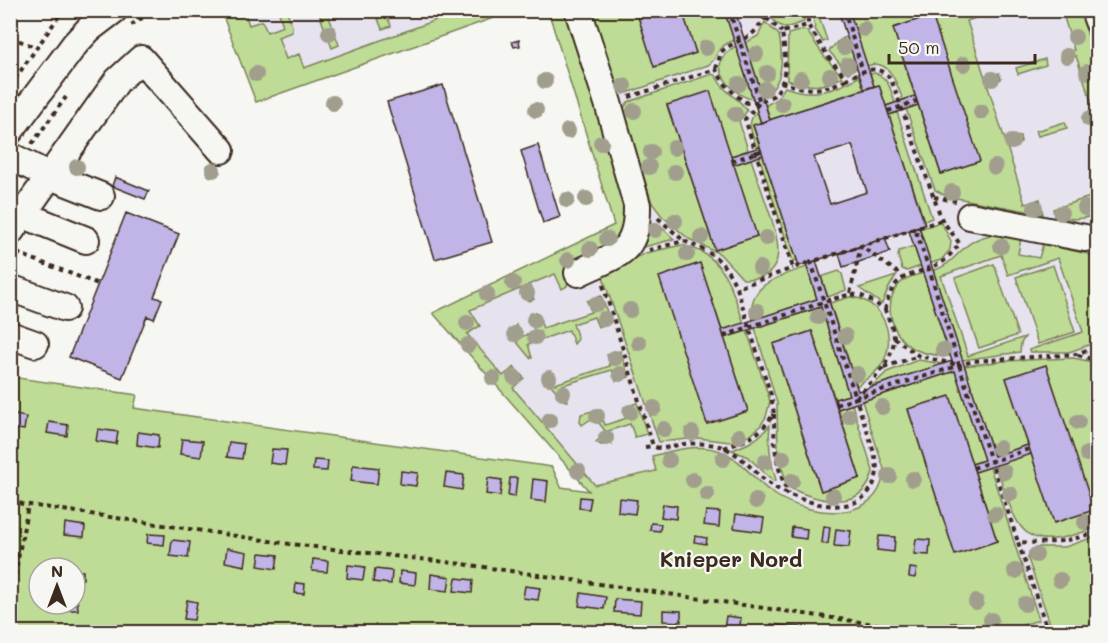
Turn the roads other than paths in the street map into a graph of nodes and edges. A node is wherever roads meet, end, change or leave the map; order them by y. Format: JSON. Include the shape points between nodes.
{"nodes":[{"id":1,"x":578,"y":10,"type":"edge"},
{"id":2,"x":1094,"y":10,"type":"edge"},
{"id":3,"x":122,"y":19,"type":"edge"},
{"id":4,"x":1098,"y":21,"type":"edge"},
{"id":5,"x":10,"y":131,"type":"edge"},
{"id":6,"x":221,"y":150,"type":"dead end"},
{"id":7,"x":15,"y":159,"type":"edge"},
{"id":8,"x":50,"y":176,"type":"junction"},
{"id":9,"x":101,"y":196,"type":"dead end"},
{"id":10,"x":970,"y":216,"type":"dead end"},
{"id":11,"x":17,"y":224,"type":"edge"},
{"id":12,"x":1093,"y":236,"type":"edge"},
{"id":13,"x":86,"y":240,"type":"dead end"},
{"id":14,"x":589,"y":274,"type":"road end"},
{"id":15,"x":10,"y":288,"type":"edge"},
{"id":16,"x":65,"y":308,"type":"dead end"},
{"id":17,"x":10,"y":335,"type":"edge"},
{"id":18,"x":35,"y":344,"type":"dead end"}],
"edges":[{"from":1,"to":14,"type":"street","via":[[638,205],[634,236],[626,249]]},
{"from":2,"to":4,"type":"street"},
{"from":3,"to":5,"type":"street","via":[[89,29]]},
{"from":6,"to":8,"type":"street","via":[[141,58],[117,81]]},
{"from":7,"to":8,"type":"street"},
{"from":8,"to":9,"type":"street"},
{"from":8,"to":11,"type":"street"},
{"from":10,"to":12,"type":"street"},
{"from":11,"to":13,"type":"street"},
{"from":15,"to":16,"type":"street"},
{"from":17,"to":18,"type":"street"}]}
